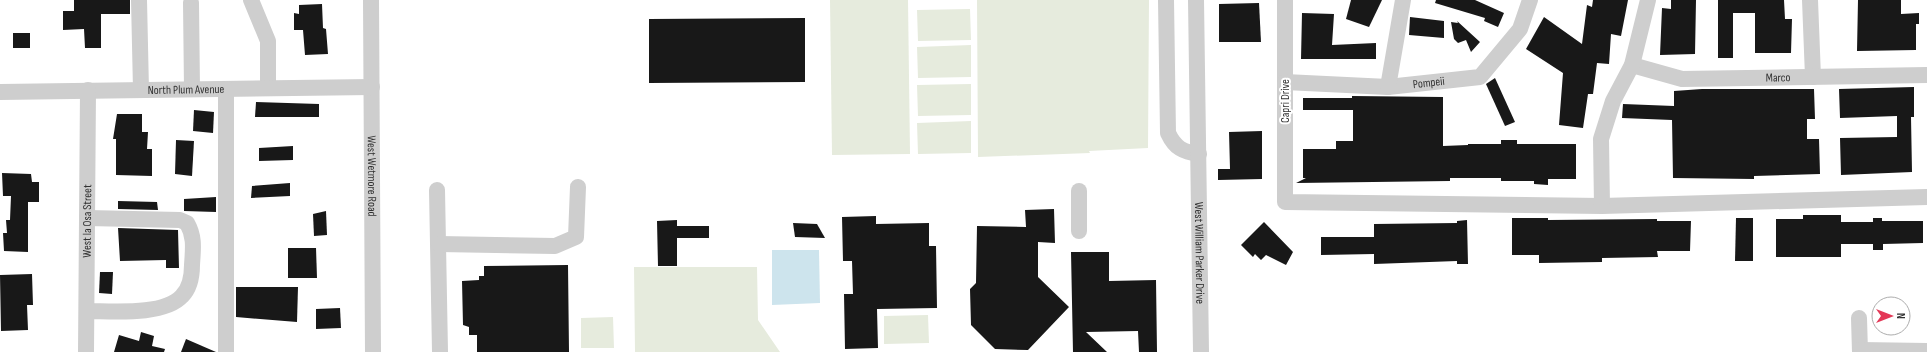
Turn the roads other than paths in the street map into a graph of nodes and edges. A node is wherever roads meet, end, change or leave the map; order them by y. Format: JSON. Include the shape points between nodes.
{"nodes":[{"id":1,"x":139,"y":0,"type":"edge"},
{"id":2,"x":251,"y":0,"type":"edge"},
{"id":3,"x":371,"y":0,"type":"edge"},
{"id":4,"x":1166,"y":0,"type":"edge"},
{"id":5,"x":1196,"y":0,"type":"edge"},
{"id":6,"x":1284,"y":0,"type":"edge"},
{"id":7,"x":1403,"y":0,"type":"edge"},
{"id":8,"x":1530,"y":0,"type":"edge"},
{"id":9,"x":1648,"y":0,"type":"edge"},
{"id":10,"x":1810,"y":0,"type":"edge"},
{"id":11,"x":192,"y":3,"type":"dead end"},
{"id":12,"x":1632,"y":66,"type":"junction"},
{"id":13,"x":1927,"y":75,"type":"edge"},
{"id":14,"x":1813,"y":77,"type":"junction"},
{"id":15,"x":1284,"y":82,"type":"junction"},
{"id":16,"x":1388,"y":86,"type":"junction"},
{"id":17,"x":268,"y":88,"type":"junction"},
{"id":18,"x":372,"y":88,"type":"junction"},
{"id":19,"x":192,"y":89,"type":"junction"},
{"id":20,"x":226,"y":89,"type":"junction"},
{"id":21,"x":88,"y":90,"type":"junction"},
{"id":22,"x":141,"y":90,"type":"junction"},
{"id":23,"x":0,"y":92,"type":"edge"},
{"id":24,"x":1199,"y":154,"type":"junction"},
{"id":25,"x":578,"y":187,"type":"dead end"},
{"id":26,"x":437,"y":190,"type":"dead end"},
{"id":27,"x":1078,"y":191,"type":"dead end"},
{"id":28,"x":1927,"y":197,"type":"edge"},
{"id":29,"x":1602,"y":206,"type":"junction"},
{"id":30,"x":87,"y":218,"type":"junction"},
{"id":31,"x":1079,"y":231,"type":"dead end"},
{"id":32,"x":439,"y":244,"type":"junction"},
{"id":33,"x":87,"y":311,"type":"junction"},
{"id":34,"x":1859,"y":318,"type":"dead end"},
{"id":35,"x":1860,"y":351,"type":"edge"},
{"id":36,"x":1927,"y":351,"type":"edge"},
{"id":37,"x":86,"y":352,"type":"edge"},
{"id":38,"x":226,"y":352,"type":"edge"},
{"id":39,"x":373,"y":352,"type":"edge"},
{"id":40,"x":440,"y":352,"type":"edge"},
{"id":41,"x":1201,"y":352,"type":"edge"}],
"edges":[{"from":1,"to":22,"type":"street"},
{"from":2,"to":17,"type":"street","via":[[268,42]]},
{"from":3,"to":18,"type":"street","name":"West Wetmore Road"},
{"from":4,"to":24,"type":"street","via":[[1168,133],[1173,144],[1183,152]]},
{"from":5,"to":24,"type":"street","name":"West William Parker Drive"},
{"from":6,"to":15,"type":"street","name":"Capri Drive"},
{"from":7,"to":16,"type":"street"},
{"from":8,"to":16,"type":"street","name":"Pompeii","via":[[1520,30],[1480,77]]},
{"from":9,"to":12,"type":"street"},
{"from":10,"to":14,"type":"street"},
{"from":11,"to":19,"type":"street"},
{"from":12,"to":14,"type":"street","name":"Marco","via":[[1682,79]]},
{"from":12,"to":29,"type":"street","via":[[1613,101],[1601,139]]},
{"from":13,"to":14,"type":"street","name":"Marco"},
{"from":15,"to":16,"type":"street","name":"Pompeii"},
{"from":15,"to":29,"type":"street","name":"Capri Drive","via":[[1284,202]]},
{"from":17,"to":18,"type":"street","name":"North Plum Avenue"},
{"from":17,"to":20,"type":"street","name":"North Plum Avenue"},
{"from":18,"to":39,"type":"street","name":"West Wetmore Road"},
{"from":19,"to":20,"type":"street","name":"North Plum Avenue"},
{"from":19,"to":22,"type":"street","name":"North Plum Avenue"},
{"from":20,"to":38,"type":"street"},
{"from":21,"to":22,"type":"street","name":"North Plum Avenue"},
{"from":21,"to":23,"type":"street","name":"North Plum Avenue"},
{"from":21,"to":30,"type":"street","name":"West la Osa Street"},
{"from":24,"to":41,"type":"street","name":"West William Parker Drive"},
{"from":25,"to":32,"type":"street","via":[[576,238],[555,246]]},
{"from":26,"to":32,"type":"street"},
{"from":27,"to":31,"type":"street"},
{"from":28,"to":29,"type":"street"},
{"from":30,"to":33,"type":"street","name":"West la Osa Street"},
{"from":30,"to":33,"type":"street","via":[[180,220],[187,223],[194,238],[192,277],[183,296],[170,304],[150,310]]},
{"from":32,"to":40,"type":"street"},
{"from":33,"to":37,"type":"street","name":"West la Osa Street"},
{"from":34,"to":35,"type":"street"},
{"from":35,"to":36,"type":"street"}]}
